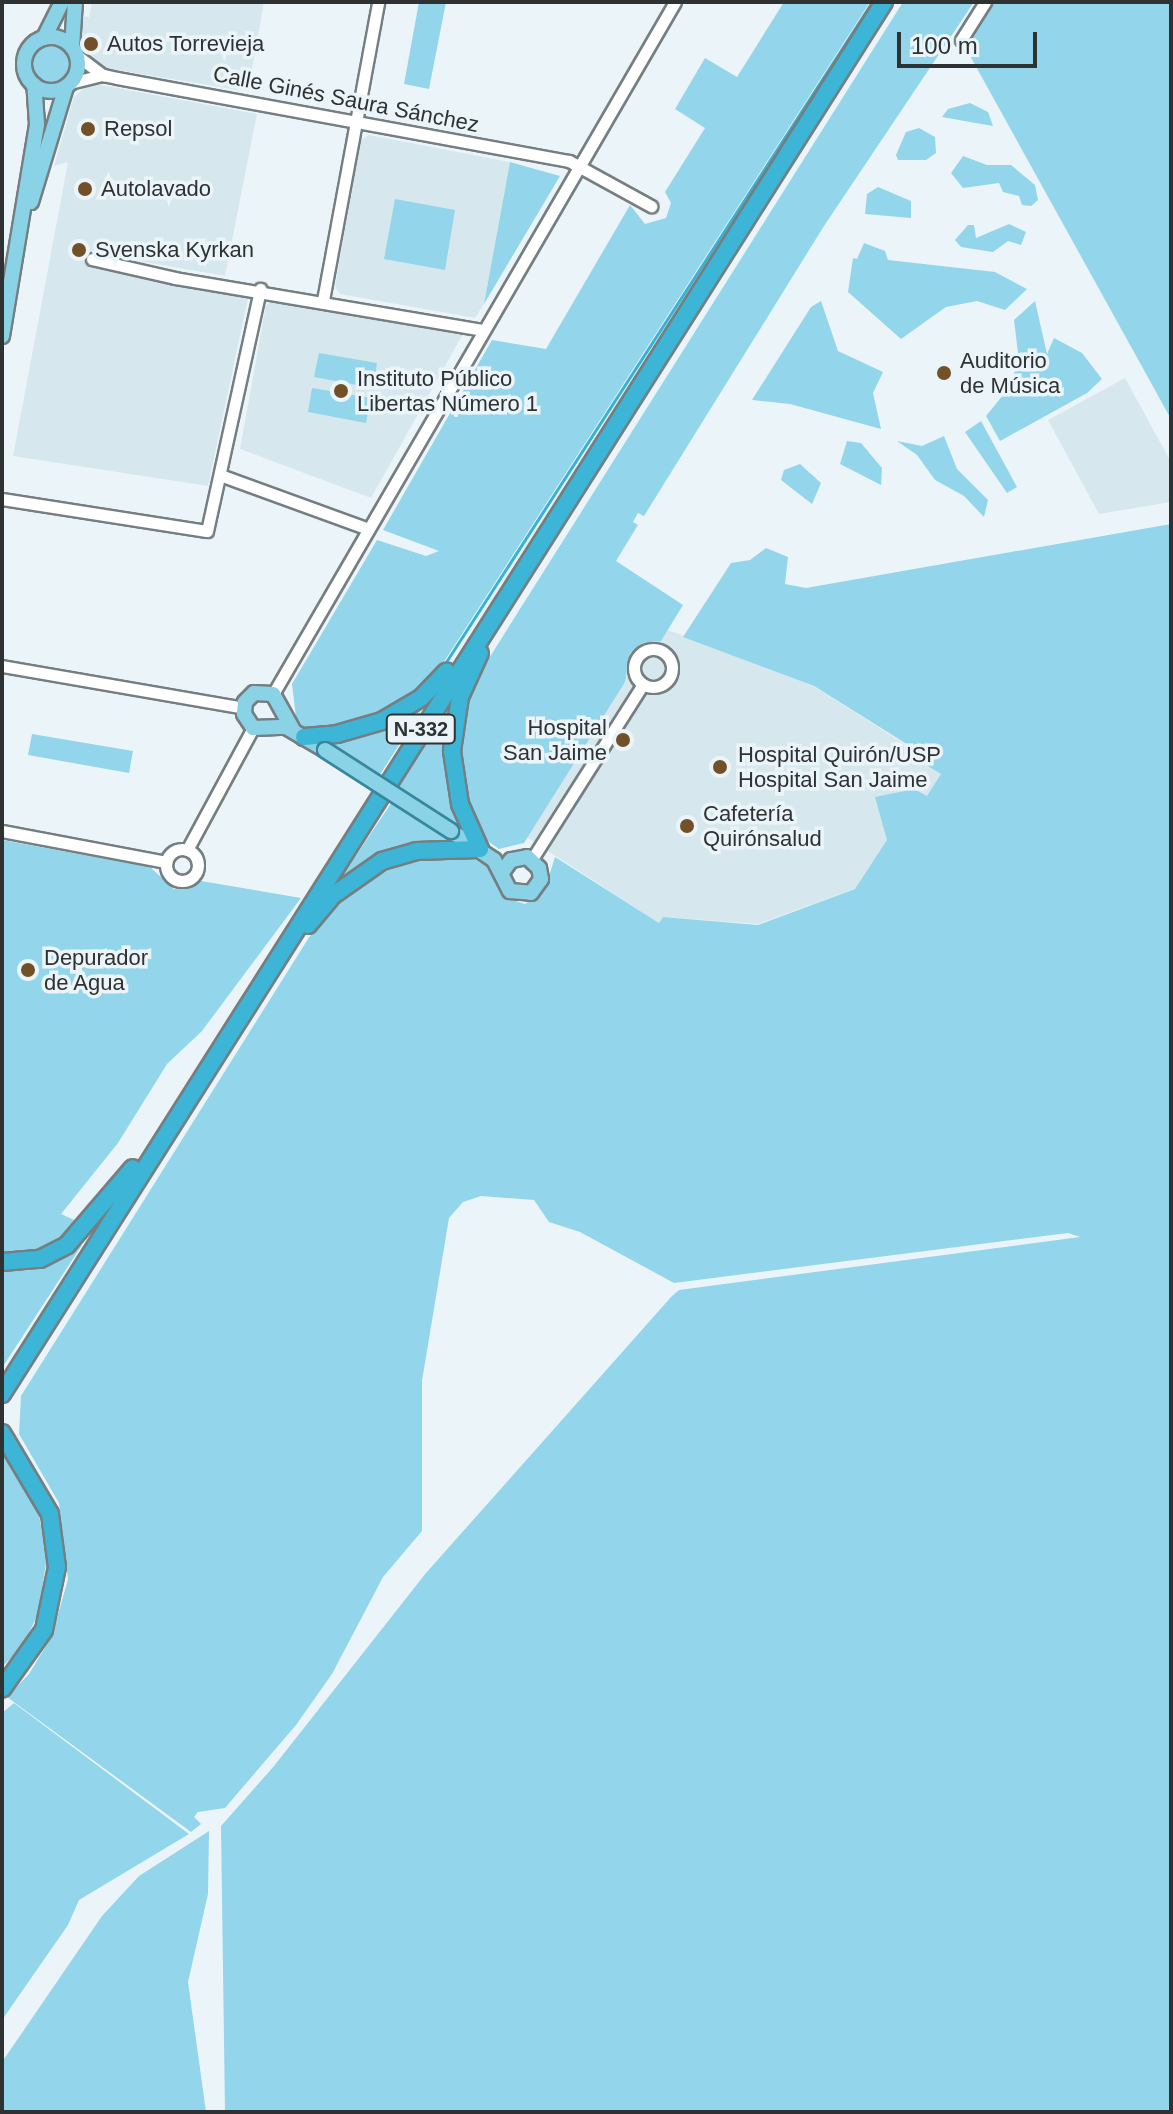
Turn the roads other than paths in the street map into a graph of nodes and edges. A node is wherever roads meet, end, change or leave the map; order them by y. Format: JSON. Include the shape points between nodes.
{"nodes":[{"id":1,"x":62,"y":2,"type":"edge"},
{"id":2,"x":75,"y":2,"type":"edge"},
{"id":3,"x":378,"y":2,"type":"edge"},
{"id":4,"x":675,"y":2,"type":"edge"},
{"id":5,"x":884,"y":2,"type":"edge"},
{"id":6,"x":985,"y":2,"type":"edge"},
{"id":7,"x":44,"y":38,"type":"junction"},
{"id":8,"x":961,"y":40,"type":"dead end"},
{"id":9,"x":74,"y":51,"type":"junction"},
{"id":10,"x":103,"y":75,"type":"junction"},
{"id":11,"x":34,"y":85,"type":"junction"},
{"id":12,"x":68,"y":85,"type":"junction"},
{"id":13,"x":356,"y":121,"type":"junction"},
{"id":14,"x":581,"y":164,"type":"junction"},
{"id":15,"x":651,"y":206,"type":"dead end"},
{"id":16,"x":22,"y":229,"type":"junction"},
{"id":17,"x":92,"y":259,"type":"dead end"},
{"id":18,"x":260,"y":289,"type":"junction"},
{"id":19,"x":323,"y":300,"type":"junction"},
{"id":20,"x":483,"y":330,"type":"junction"},
{"id":21,"x":2,"y":336,"type":"edge"},
{"id":22,"x":611,"y":432,"type":"junction"},
{"id":23,"x":220,"y":475,"type":"junction"},
{"id":24,"x":2,"y":499,"type":"edge"},
{"id":25,"x":368,"y":529,"type":"junction"},
{"id":26,"x":2,"y":666,"type":"edge"},
{"id":27,"x":643,"y":684,"type":"dead end"},
{"id":28,"x":273,"y":694,"type":"junction"},
{"id":29,"x":244,"y":708,"type":"junction"},
{"id":30,"x":279,"y":721,"type":"junction"},
{"id":31,"x":253,"y":728,"type":"junction"},
{"id":32,"x":298,"y":733,"type":"junction"},
{"id":33,"x":2,"y":831,"type":"edge"},
{"id":34,"x":187,"y":850,"type":"junction"},
{"id":35,"x":532,"y":859,"type":"junction"},
{"id":36,"x":497,"y":860,"type":"junction"},
{"id":37,"x":166,"y":862,"type":"junction"},
{"id":38,"x":233,"y":1027,"type":"junction"},
{"id":39,"x":178,"y":1115,"type":"junction"},
{"id":40,"x":2,"y":1262,"type":"edge"},
{"id":41,"x":2,"y":1394,"type":"edge"},
{"id":42,"x":4,"y":1436,"type":"edge"},
{"id":43,"x":36,"y":1645,"type":"junction"},
{"id":44,"x":2,"y":1677,"type":"edge"},
{"id":45,"x":2,"y":1689,"type":"edge"}],
"edges":[{"from":1,"to":7,"type":"main road"},
{"from":2,"to":9,"type":"main road"},
{"from":3,"to":13,"type":"street"},
{"from":4,"to":14,"type":"street"},
{"from":5,"to":22,"type":"highway","number":"N-332"},
{"from":6,"to":8,"type":"street"},
{"from":7,"to":9,"type":"main road"},
{"from":7,"to":11,"type":"main road","via":[[30,47],[24,63]]},
{"from":9,"to":10,"type":"street"},
{"from":9,"to":12,"type":"main road","via":[[77,73]]},
{"from":10,"to":12,"type":"street"},
{"from":10,"to":13,"type":"street","name":"Calle Ginés Saura Sánchez"},
{"from":11,"to":12,"type":"main road","via":[[46,91]]},
{"from":11,"to":16,"type":"main road","via":[[38,112]]},
{"from":12,"to":16,"type":"main road"},
{"from":13,"to":14,"type":"street","name":"Calle Ginés Saura Sánchez"},
{"from":13,"to":19,"type":"street"},
{"from":14,"to":15,"type":"street"},
{"from":14,"to":20,"type":"street"},
{"from":16,"to":21,"type":"main road"},
{"from":17,"to":18,"type":"street","via":[[175,278]]},
{"from":18,"to":19,"type":"street"},
{"from":18,"to":23,"type":"street"},
{"from":19,"to":20,"type":"street"},
{"from":20,"to":25,"type":"street"},
{"from":22,"to":32,"type":"highway","number":"N-332","via":[[434,686],[382,721],[337,734]]},
{"from":22,"to":36,"type":"highway","via":[[471,669],[460,697],[452,751],[456,790]]},
{"from":22,"to":38,"type":"highway","number":"N-332"},
{"from":23,"to":24,"type":"street","via":[[204,533]]},
{"from":23,"to":25,"type":"street"},
{"from":25,"to":28,"type":"street"},
{"from":26,"to":29,"type":"street"},
{"from":27,"to":35,"type":"street"},
{"from":28,"to":29,"type":"main road","via":[[254,693]]},
{"from":28,"to":30,"type":"main road"},
{"from":29,"to":31,"type":"main road"},
{"from":30,"to":31,"type":"main road"},
{"from":30,"to":32,"type":"main road"},
{"from":31,"to":34,"type":"street"},
{"from":32,"to":36,"type":"main road","bridge":true},
{"from":33,"to":37,"type":"street"},
{"from":34,"to":37,"type":"street","via":[[174,851]]},
{"from":34,"to":37,"type":"street","via":[[198,866],[190,879],[171,877]]},
{"from":35,"to":36,"type":"main road"},
{"from":35,"to":36,"type":"main road","via":[[541,873],[531,893],[510,891]]},
{"from":36,"to":38,"type":"highway","via":[[416,851],[382,861],[350,881],[316,915]]},
{"from":38,"to":39,"type":"highway","number":"N-332"},
{"from":39,"to":40,"type":"highway","via":[[67,1245],[40,1259]]},
{"from":39,"to":41,"type":"highway","number":"N-332"},
{"from":42,"to":43,"type":"highway","via":[[40,1491],[54,1533],[55,1584]]},
{"from":43,"to":44,"type":"highway"},
{"from":43,"to":45,"type":"highway"}]}
